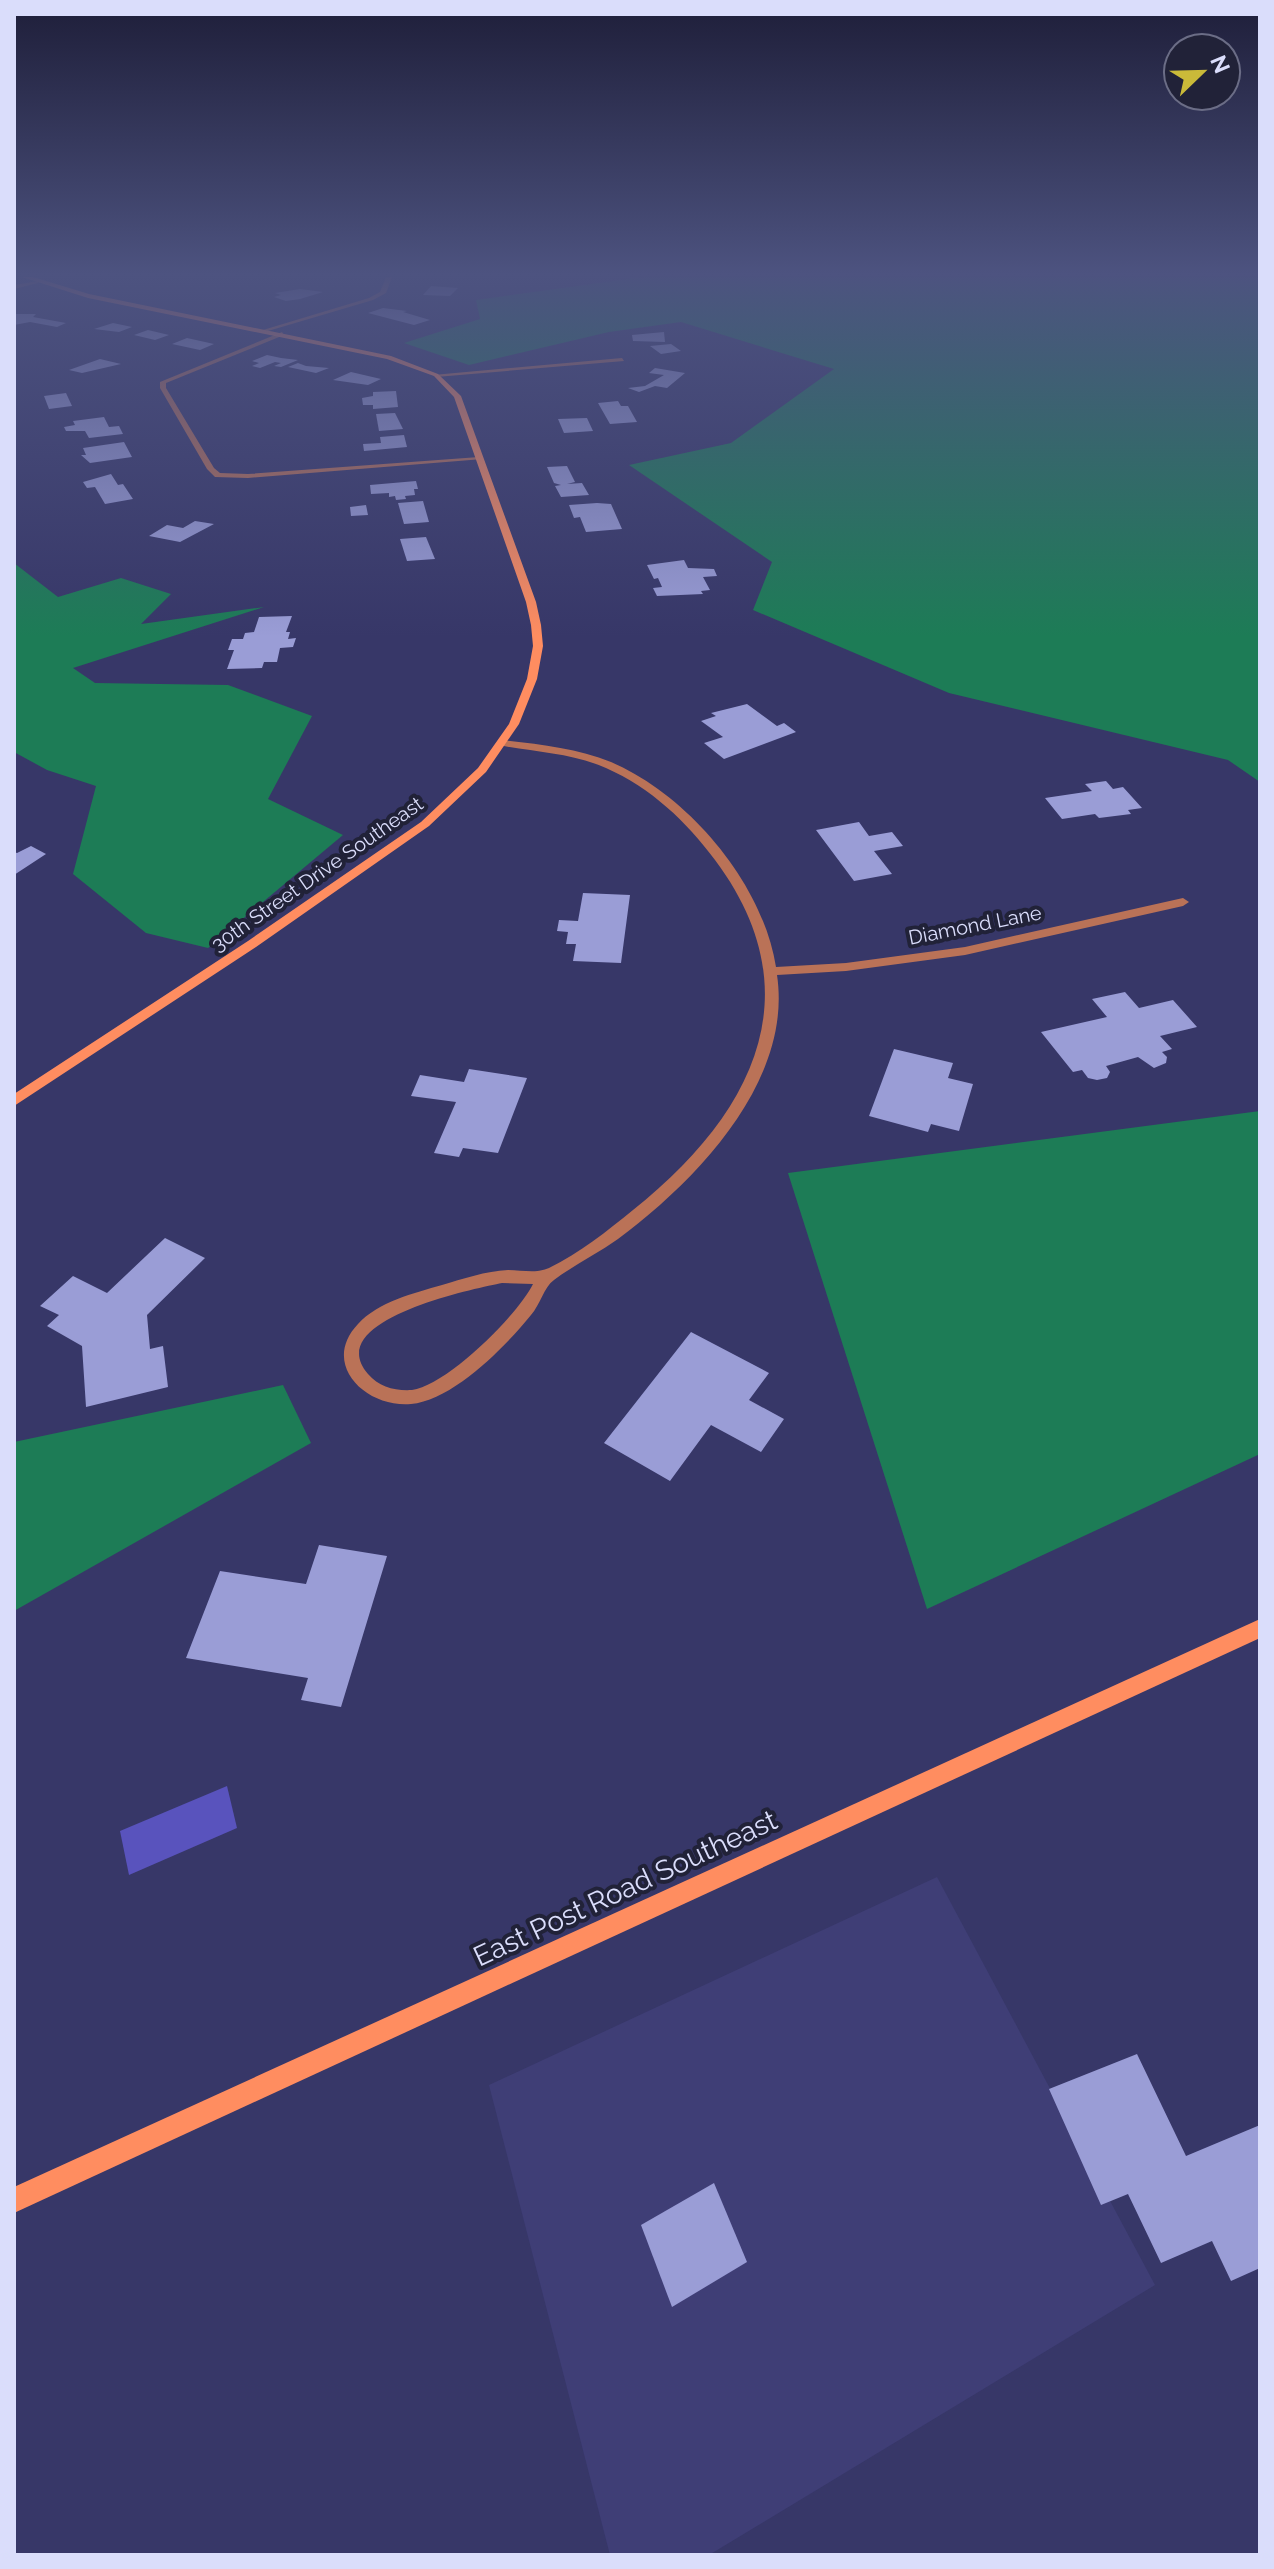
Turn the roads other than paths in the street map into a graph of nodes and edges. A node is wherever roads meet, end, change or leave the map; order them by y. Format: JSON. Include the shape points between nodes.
{"nodes":[{"id":1,"x":168,"y":397,"type":"edge"},
{"id":2,"x":457,"y":397,"type":"edge"},
{"id":3,"x":479,"y":459,"type":"junction"},
{"id":4,"x":502,"y":743,"type":"junction"},
{"id":5,"x":1183,"y":902,"type":"dead end"},
{"id":6,"x":772,"y":971,"type":"junction"},
{"id":7,"x":14,"y":1101,"type":"edge"},
{"id":8,"x":545,"y":1276,"type":"junction"},
{"id":9,"x":1260,"y":1628,"type":"edge"},
{"id":10,"x":14,"y":2200,"type":"edge"}],
"edges":[{"from":1,"to":3,"type":"street","via":[[218,475]]},
{"from":2,"to":3,"type":"main road","name":"30th Street Drive Southeast"},
{"from":3,"to":4,"type":"main road","name":"30th Street Drive Southeast","via":[[531,602],[538,646],[532,679]]},
{"from":4,"to":6,"type":"street","via":[[547,748],[609,765],[662,795],[703,836],[740,885]]},
{"from":4,"to":7,"type":"main road","name":"30th Street Drive Southeast","via":[[457,794],[388,851]]},
{"from":5,"to":6,"type":"street","name":"Diamond Lane","via":[[965,951]]},
{"from":6,"to":8,"type":"street","via":[[769,1030],[742,1096],[699,1159],[624,1226]]},
{"from":8,"to":8,"type":"street","via":[[505,1277],[374,1317],[354,1344],[355,1371],[367,1387],[386,1396],[410,1398],[434,1390],[528,1309]]},
{"from":9,"to":10,"type":"main road","name":"East Post Road Southeast"}]}
